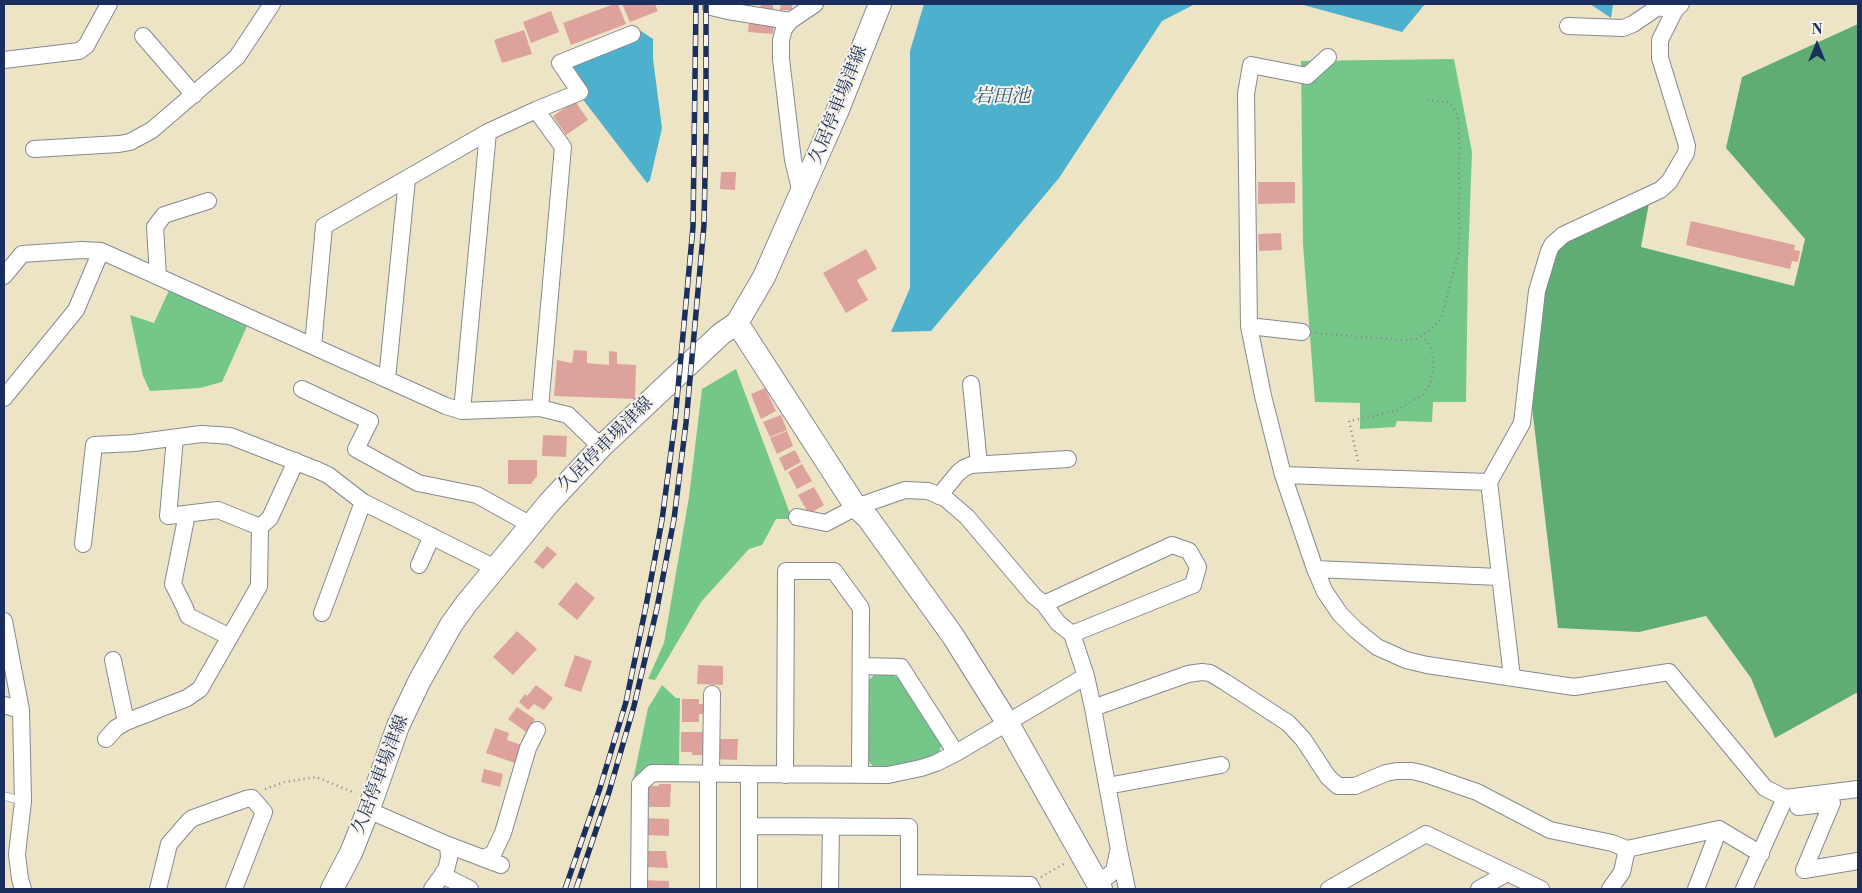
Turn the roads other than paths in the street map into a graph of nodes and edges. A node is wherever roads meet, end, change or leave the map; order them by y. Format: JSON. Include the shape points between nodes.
{"nodes":[{"id":1,"x":109,"y":4,"type":"edge"},
{"id":2,"x":272,"y":4,"type":"edge"},
{"id":3,"x":815,"y":4,"type":"edge"},
{"id":4,"x":880,"y":4,"type":"edge"},
{"id":5,"x":711,"y":7,"type":"dead end"},
{"id":6,"x":1678,"y":7,"type":"edge"},
{"id":7,"x":790,"y":21,"type":"junction"},
{"id":8,"x":1568,"y":26,"type":"dead end"},
{"id":9,"x":632,"y":34,"type":"dead end"},
{"id":10,"x":143,"y":36,"type":"dead end"},
{"id":11,"x":1328,"y":57,"type":"dead end"},
{"id":12,"x":4,"y":60,"type":"edge"},
{"id":13,"x":194,"y":95,"type":"junction"},
{"id":14,"x":536,"y":110,"type":"junction"},
{"id":15,"x":488,"y":132,"type":"junction"},
{"id":16,"x":34,"y":149,"type":"dead end"},
{"id":17,"x":407,"y":179,"type":"junction"},
{"id":18,"x":801,"y":193,"type":"junction"},
{"id":19,"x":208,"y":201,"type":"dead end"},
{"id":20,"x":101,"y":251,"type":"junction"},
{"id":21,"x":9,"y":258,"type":"edge"},
{"id":22,"x":4,"y":276,"type":"edge"},
{"id":23,"x":158,"y":276,"type":"junction"},
{"id":24,"x":737,"y":323,"type":"junction"},
{"id":25,"x":1248,"y":326,"type":"junction"},
{"id":26,"x":1302,"y":332,"type":"road end"},
{"id":27,"x":313,"y":346,"type":"junction"},
{"id":28,"x":387,"y":379,"type":"junction"},
{"id":29,"x":971,"y":384,"type":"dead end"},
{"id":30,"x":302,"y":389,"type":"dead end"},
{"id":31,"x":4,"y":398,"type":"edge"},
{"id":32,"x":540,"y":408,"type":"junction"},
{"id":33,"x":462,"y":412,"type":"junction"},
{"id":34,"x":175,"y":438,"type":"junction"},
{"id":35,"x":601,"y":447,"type":"junction"},
{"id":36,"x":1068,"y":459,"type":"dead end"},
{"id":37,"x":296,"y":461,"type":"junction"},
{"id":38,"x":980,"y":464,"type":"junction"},
{"id":39,"x":1284,"y":475,"type":"junction"},
{"id":40,"x":1489,"y":482,"type":"junction"},
{"id":41,"x":939,"y":496,"type":"junction"},
{"id":42,"x":363,"y":502,"type":"junction"},
{"id":43,"x":856,"y":507,"type":"junction"},
{"id":44,"x":186,"y":514,"type":"junction"},
{"id":45,"x":797,"y":517,"type":"dead end"},
{"id":46,"x":531,"y":525,"type":"junction"},
{"id":47,"x":260,"y":527,"type":"junction"},
{"id":48,"x":432,"y":536,"type":"junction"},
{"id":49,"x":83,"y":544,"type":"dead end"},
{"id":50,"x":419,"y":565,"type":"dead end"},
{"id":51,"x":495,"y":568,"type":"junction"},
{"id":52,"x":1314,"y":569,"type":"junction"},
{"id":53,"x":1499,"y":577,"type":"junction"},
{"id":54,"x":1044,"y":604,"type":"junction"},
{"id":55,"x":322,"y":613,"type":"dead end"},
{"id":56,"x":4,"y":622,"type":"edge"},
{"id":57,"x":1072,"y":634,"type":"junction"},
{"id":58,"x":230,"y":637,"type":"junction"},
{"id":59,"x":113,"y":660,"type":"dead end"},
{"id":60,"x":861,"y":666,"type":"junction"},
{"id":61,"x":1086,"y":676,"type":"junction"},
{"id":62,"x":1512,"y":677,"type":"junction"},
{"id":63,"x":712,"y":694,"type":"dead end"},
{"id":64,"x":4,"y":705,"type":"edge"},
{"id":65,"x":1093,"y":708,"type":"junction"},
{"id":66,"x":21,"y":710,"type":"junction"},
{"id":67,"x":126,"y":722,"type":"junction"},
{"id":68,"x":1007,"y":722,"type":"junction"},
{"id":69,"x":537,"y":730,"type":"dead end"},
{"id":70,"x":106,"y":739,"type":"dead end"},
{"id":71,"x":956,"y":753,"type":"junction"},
{"id":72,"x":1221,"y":764,"type":"dead end"},
{"id":73,"x":710,"y":774,"type":"junction"},
{"id":74,"x":749,"y":774,"type":"junction"},
{"id":75,"x":785,"y":775,"type":"junction"},
{"id":76,"x":860,"y":775,"type":"junction"},
{"id":77,"x":1107,"y":786,"type":"junction"},
{"id":78,"x":1858,"y":789,"type":"edge"},
{"id":79,"x":4,"y":796,"type":"edge"},
{"id":80,"x":24,"y":801,"type":"junction"},
{"id":81,"x":1790,"y":803,"type":"junction"},
{"id":82,"x":370,"y":805,"type":"junction"},
{"id":83,"x":749,"y":826,"type":"junction"},
{"id":84,"x":831,"y":827,"type":"junction"},
{"id":85,"x":1720,"y":829,"type":"junction"},
{"id":86,"x":448,"y":845,"type":"junction"},
{"id":87,"x":1627,"y":849,"type":"junction"},
{"id":88,"x":1119,"y":850,"type":"junction"},
{"id":89,"x":1760,"y":854,"type":"junction"},
{"id":90,"x":483,"y":858,"type":"junction"},
{"id":91,"x":1858,"y":861,"type":"edge"},
{"id":92,"x":501,"y":865,"type":"dead end"},
{"id":93,"x":443,"y":873,"type":"junction"},
{"id":94,"x":1507,"y":873,"type":"junction"},
{"id":95,"x":1098,"y":885,"type":"edge"},
{"id":96,"x":909,"y":886,"type":"edge"},
{"id":97,"x":1031,"y":887,"type":"edge"},
{"id":98,"x":23,"y":889,"type":"edge"},
{"id":99,"x":158,"y":889,"type":"edge"},
{"id":100,"x":234,"y":889,"type":"edge"},
{"id":101,"x":332,"y":889,"type":"edge"},
{"id":102,"x":432,"y":889,"type":"edge"},
{"id":103,"x":470,"y":889,"type":"edge"},
{"id":104,"x":639,"y":889,"type":"edge"},
{"id":105,"x":708,"y":889,"type":"edge"},
{"id":106,"x":749,"y":889,"type":"edge"},
{"id":107,"x":830,"y":889,"type":"edge"},
{"id":108,"x":1128,"y":889,"type":"edge"},
{"id":109,"x":1329,"y":889,"type":"edge"},
{"id":110,"x":1479,"y":889,"type":"edge"},
{"id":111,"x":1541,"y":889,"type":"edge"},
{"id":112,"x":1610,"y":889,"type":"edge"},
{"id":113,"x":1696,"y":889,"type":"edge"},
{"id":114,"x":1744,"y":889,"type":"edge"}],
"edges":[{"from":1,"to":12,"type":"street","via":[[86,46],[79,51]]},
{"from":2,"to":13,"type":"street","via":[[237,57]]},
{"from":3,"to":7,"type":"street"},
{"from":4,"to":18,"type":"main road","name":"久居停車場津線"},
{"from":5,"to":7,"type":"street"},
{"from":6,"to":8,"type":"street","via":[[1658,7],[1623,28]]},
{"from":6,"to":40,"type":"street","via":[[1660,40],[1660,58],[1687,146],[1686,153],[1669,182],[1660,190],[1562,235],[1552,244],[1537,291],[1522,423]]},
{"from":7,"to":18,"type":"street","via":[[781,40],[781,59],[793,160]]},
{"from":9,"to":14,"type":"street","via":[[560,63],[580,92]]},
{"from":10,"to":13,"type":"street"},
{"from":11,"to":25,"type":"street","via":[[1307,76],[1251,65],[1246,94]]},
{"from":13,"to":16,"type":"street","via":[[152,130],[130,142]]},
{"from":14,"to":15,"type":"street"},
{"from":14,"to":32,"type":"street","via":[[564,147]]},
{"from":15,"to":17,"type":"street"},
{"from":15,"to":33,"type":"street"},
{"from":17,"to":27,"type":"street","via":[[324,226]]},
{"from":17,"to":28,"type":"street"},
{"from":18,"to":24,"type":"main road","name":"久居停車場津線","via":[[764,277]]},
{"from":19,"to":23,"type":"street","via":[[164,215],[155,228]]},
{"from":20,"to":21,"type":"street","via":[[22,254]]},
{"from":20,"to":23,"type":"street"},
{"from":20,"to":31,"type":"street","via":[[76,310]]},
{"from":21,"to":22,"type":"street"},
{"from":23,"to":27,"type":"street"},
{"from":24,"to":35,"type":"main road","name":"久居停車場津線","via":[[721,334]]},
{"from":24,"to":43,"type":"main road"},
{"from":25,"to":26,"type":"street"},
{"from":25,"to":39,"type":"street"},
{"from":27,"to":28,"type":"street"},
{"from":28,"to":33,"type":"street"},
{"from":29,"to":38,"type":"street"},
{"from":30,"to":46,"type":"street","via":[[370,421],[356,449],[418,484],[477,495]]},
{"from":32,"to":33,"type":"street"},
{"from":32,"to":35,"type":"street","via":[[568,415]]},
{"from":34,"to":37,"type":"street","via":[[201,434],[230,436]]},
{"from":34,"to":44,"type":"street","via":[[168,516]]},
{"from":34,"to":49,"type":"street","via":[[94,445]]},
{"from":35,"to":46,"type":"main road","name":"久居停車場津線"},
{"from":36,"to":38,"type":"street"},
{"from":37,"to":42,"type":"street","via":[[328,475]]},
{"from":37,"to":47,"type":"street","via":[[270,518]]},
{"from":38,"to":41,"type":"street","via":[[964,468]]},
{"from":39,"to":40,"type":"street"},
{"from":39,"to":52,"type":"street"},
{"from":40,"to":53,"type":"street"},
{"from":41,"to":43,"type":"street","via":[[928,491],[906,490]]},
{"from":41,"to":54,"type":"street","via":[[967,517]]},
{"from":42,"to":48,"type":"street"},
{"from":42,"to":55,"type":"street"},
{"from":43,"to":45,"type":"street","via":[[826,523]]},
{"from":43,"to":68,"type":"main road","via":[[868,518],[953,636]]},
{"from":44,"to":47,"type":"street","via":[[218,510]]},
{"from":44,"to":58,"type":"street","via":[[173,584],[188,616]]},
{"from":46,"to":51,"type":"main road","name":"久居停車場津線"},
{"from":47,"to":58,"type":"street","via":[[259,586]]},
{"from":48,"to":50,"type":"street"},
{"from":48,"to":51,"type":"street"},
{"from":51,"to":82,"type":"main road","name":"久居停車場津線","via":[[451,625],[420,680],[398,726]]},
{"from":52,"to":53,"type":"street"},
{"from":52,"to":62,"type":"street","via":[[1340,614],[1377,646],[1406,660],[1427,665]]},
{"from":53,"to":62,"type":"street"},
{"from":54,"to":57,"type":"street","via":[[1058,623]]},
{"from":54,"to":57,"type":"street","via":[[1172,545],[1189,551],[1198,567],[1193,585]]},
{"from":56,"to":66,"type":"street"},
{"from":57,"to":61,"type":"street"},
{"from":58,"to":67,"type":"street","via":[[200,688],[187,698]]},
{"from":59,"to":67,"type":"street"},
{"from":60,"to":71,"type":"street","via":[[901,667]]},
{"from":60,"to":75,"type":"street","via":[[860,608],[834,571],[786,571]]},
{"from":60,"to":76,"type":"street"},
{"from":61,"to":65,"type":"street"},
{"from":61,"to":68,"type":"street"},
{"from":62,"to":81,"type":"street","via":[[1574,687],[1669,672],[1765,788]]},
{"from":63,"to":73,"type":"street"},
{"from":64,"to":66,"type":"street"},
{"from":65,"to":77,"type":"street"},
{"from":65,"to":87,"type":"street","via":[[1188,674],[1210,674],[1288,723],[1338,786],[1355,786],[1386,773],[1412,771],[1477,792],[1550,830]]},
{"from":66,"to":80,"type":"street"},
{"from":67,"to":70,"type":"street"},
{"from":68,"to":71,"type":"street"},
{"from":68,"to":95,"type":"main road"},
{"from":69,"to":90,"type":"street","via":[[528,748],[503,833],[493,854]]},
{"from":71,"to":76,"type":"street","via":[[908,771]]},
{"from":72,"to":77,"type":"street"},
{"from":73,"to":74,"type":"street"},
{"from":73,"to":104,"type":"street","via":[[652,773],[640,784]]},
{"from":73,"to":105,"type":"street"},
{"from":74,"to":75,"type":"street"},
{"from":74,"to":83,"type":"street"},
{"from":75,"to":76,"type":"street"},
{"from":77,"to":88,"type":"street"},
{"from":78,"to":81,"type":"street"},
{"from":79,"to":80,"type":"lane"},
{"from":80,"to":98,"type":"street","via":[[17,854]]},
{"from":81,"to":89,"type":"street"},
{"from":81,"to":91,"type":"street","via":[[1832,803],[1804,870]]},
{"from":82,"to":86,"type":"street"},
{"from":82,"to":101,"type":"main road","name":"久居停車場津線"},
{"from":83,"to":84,"type":"street"},
{"from":83,"to":106,"type":"street"},
{"from":84,"to":96,"type":"street","via":[[908,827]]},
{"from":84,"to":107,"type":"street"},
{"from":85,"to":87,"type":"street"},
{"from":85,"to":89,"type":"street"},
{"from":85,"to":113,"type":"street"},
{"from":86,"to":90,"type":"street"},
{"from":86,"to":93,"type":"street","via":[[449,858]]},
{"from":87,"to":112,"type":"street","via":[[1622,872]]},
{"from":88,"to":95,"type":"street","via":[[1114,871]]},
{"from":88,"to":108,"type":"street"},
{"from":89,"to":114,"type":"street"},
{"from":90,"to":92,"type":"street"},
{"from":93,"to":102,"type":"street"},
{"from":93,"to":103,"type":"street"},
{"from":94,"to":109,"type":"street","via":[[1426,834]]},
{"from":94,"to":110,"type":"street"},
{"from":94,"to":111,"type":"street"},
{"from":96,"to":97,"type":"street"},
{"from":99,"to":100,"type":"street","via":[[168,844],[189,821],[252,798],[264,812]]}]}
